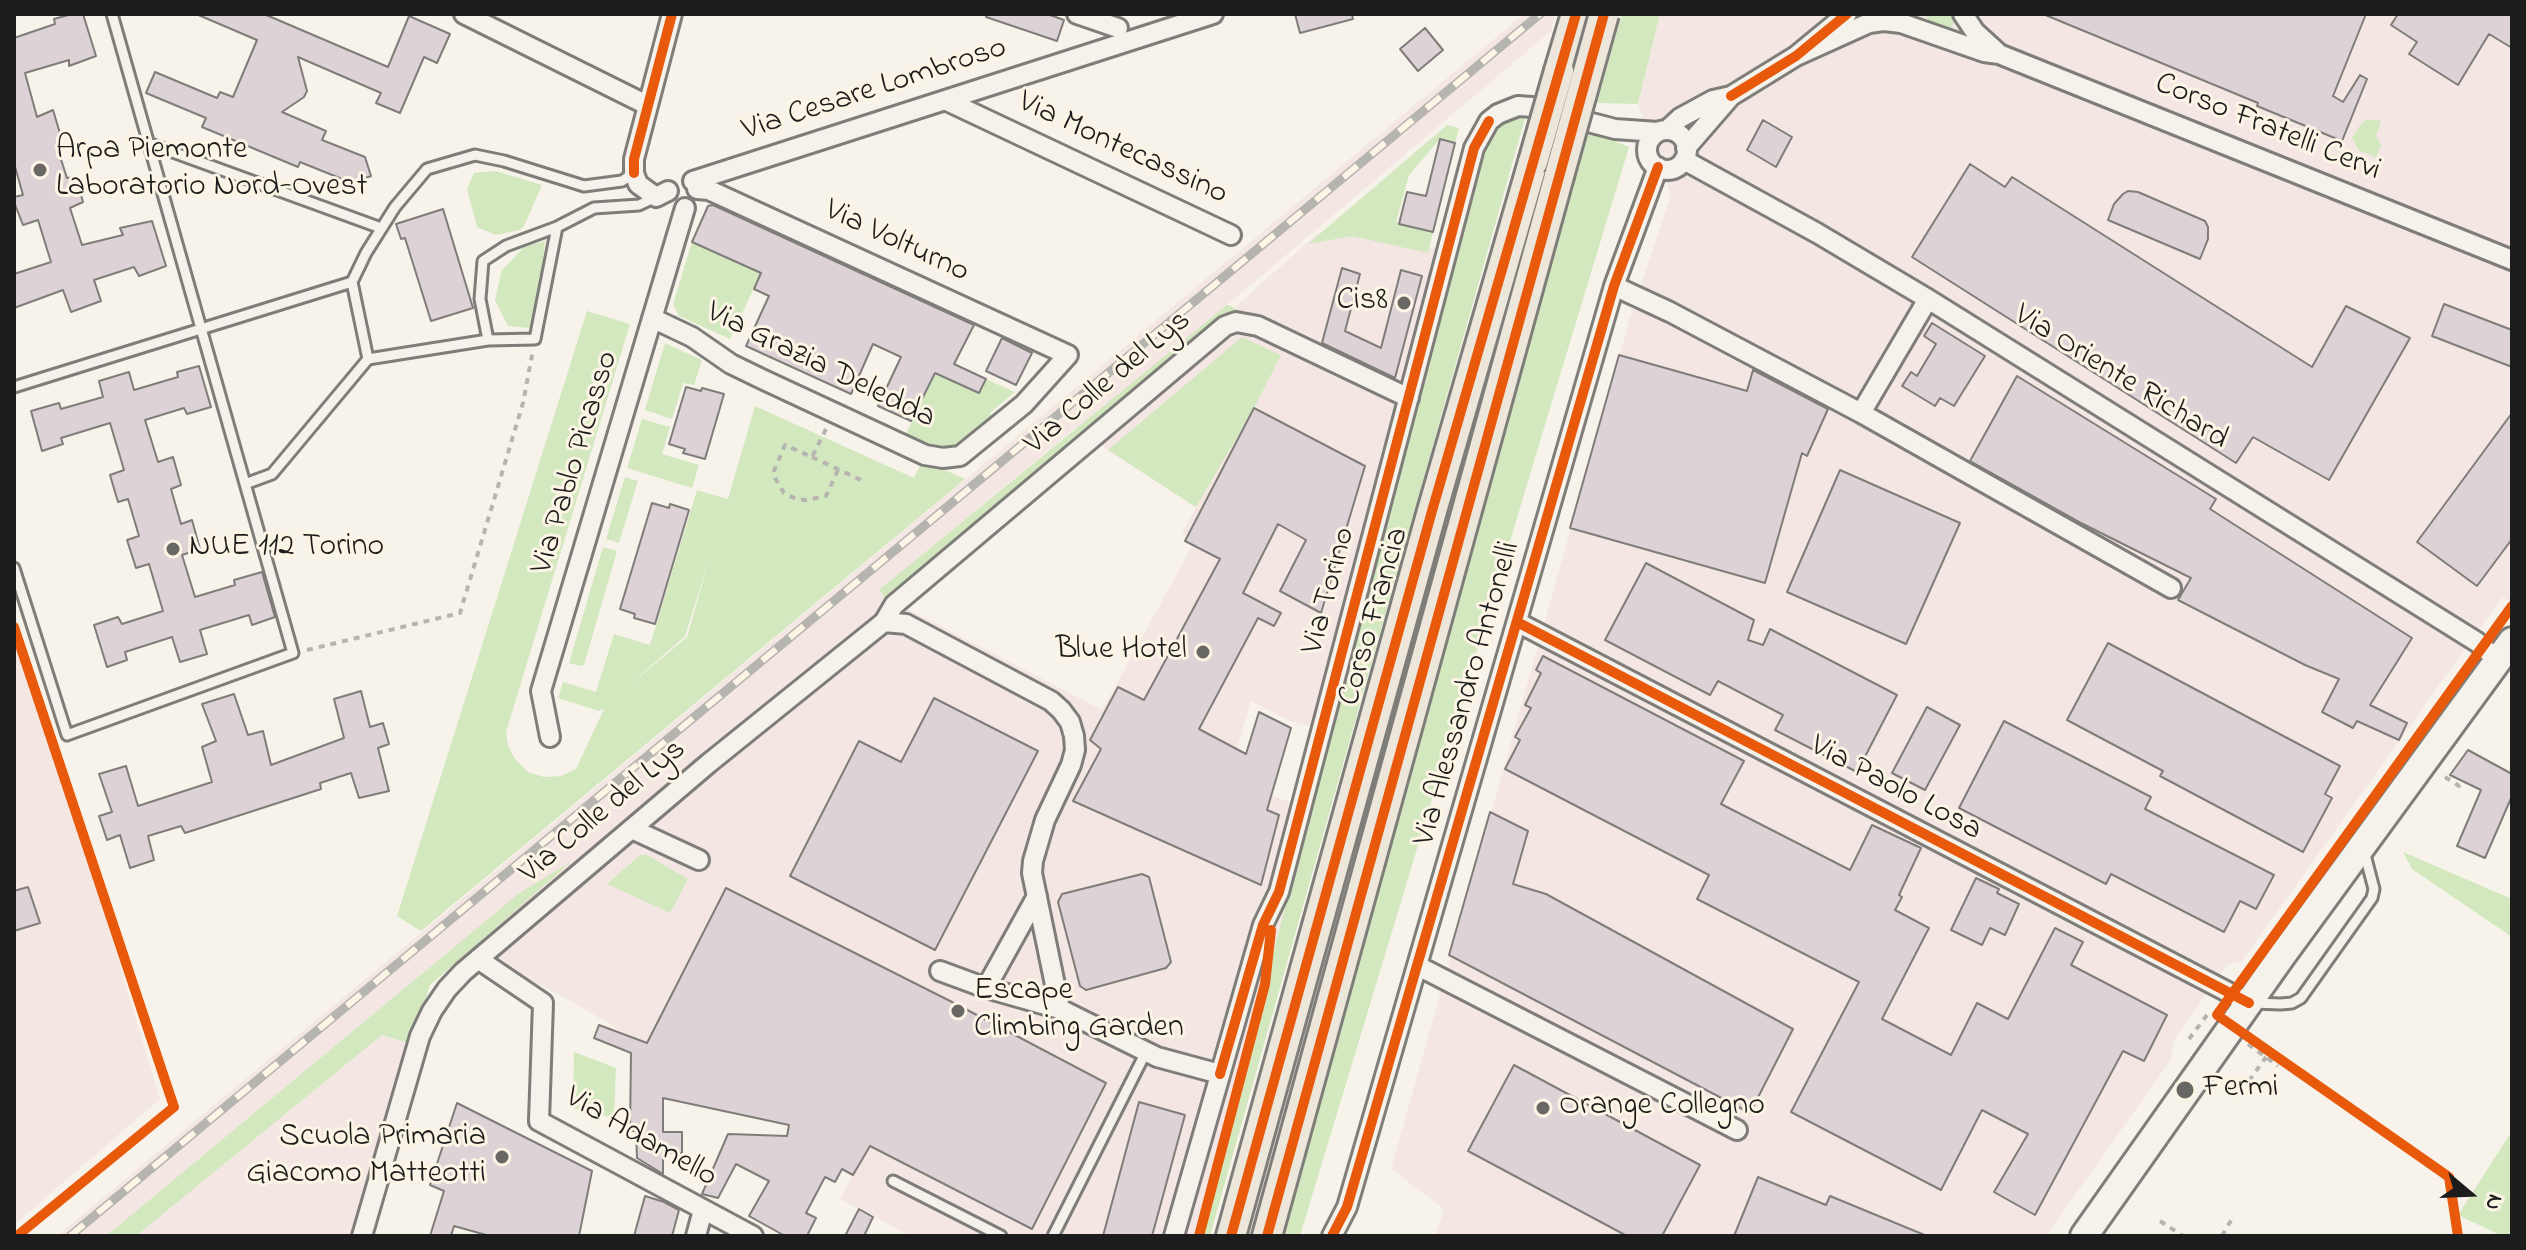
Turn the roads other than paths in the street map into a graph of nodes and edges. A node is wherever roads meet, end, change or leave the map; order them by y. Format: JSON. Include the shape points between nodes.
{"nodes":[{"id":1,"x":112,"y":14,"type":"edge"},
{"id":2,"x":464,"y":14,"type":"edge"},
{"id":3,"x":672,"y":14,"type":"edge"},
{"id":4,"x":1077,"y":14,"type":"edge"},
{"id":5,"x":1213,"y":14,"type":"edge"},
{"id":6,"x":1576,"y":14,"type":"edge"},
{"id":7,"x":1604,"y":14,"type":"edge"},
{"id":8,"x":1847,"y":14,"type":"edge"},
{"id":9,"x":1915,"y":14,"type":"edge"},
{"id":10,"x":1963,"y":14,"type":"edge"},
{"id":11,"x":1118,"y":29,"type":"edge"},
{"id":12,"x":1932,"y":33,"type":"junction"},
{"id":13,"x":1999,"y":54,"type":"junction"},
{"id":14,"x":1796,"y":56,"type":"junction"},
{"id":15,"x":1731,"y":96,"type":"junction"},
{"id":16,"x":945,"y":100,"type":"junction"},
{"id":17,"x":647,"y":105,"type":"junction"},
{"id":18,"x":1532,"y":107,"type":"dead end"},
{"id":19,"x":1592,"y":123,"type":"dead end"},
{"id":20,"x":1662,"y":131,"type":"junction"},
{"id":21,"x":148,"y":143,"type":"junction"},
{"id":22,"x":1685,"y":154,"type":"junction"},
{"id":23,"x":1658,"y":167,"type":"junction"},
{"id":24,"x":634,"y":173,"type":"junction"},
{"id":25,"x":695,"y":185,"type":"junction"},
{"id":26,"x":662,"y":194,"type":"junction"},
{"id":27,"x":685,"y":208,"type":"junction"},
{"id":28,"x":557,"y":227,"type":"junction"},
{"id":29,"x":381,"y":228,"type":"junction"},
{"id":30,"x":1231,"y":235,"type":"dead end"},
{"id":31,"x":2512,"y":260,"type":"edge"},
{"id":32,"x":352,"y":282,"type":"junction"},
{"id":33,"x":1614,"y":286,"type":"junction"},
{"id":34,"x":1928,"y":299,"type":"junction"},
{"id":35,"x":652,"y":318,"type":"junction"},
{"id":36,"x":201,"y":328,"type":"junction"},
{"id":37,"x":488,"y":340,"type":"junction"},
{"id":38,"x":1068,"y":355,"type":"joint"},
{"id":39,"x":368,"y":359,"type":"junction"},
{"id":40,"x":14,"y":387,"type":"edge"},
{"id":41,"x":1409,"y":398,"type":"junction"},
{"id":42,"x":1861,"y":413,"type":"junction"},
{"id":43,"x":245,"y":484,"type":"junction"},
{"id":44,"x":14,"y":568,"type":"edge"},
{"id":45,"x":2171,"y":588,"type":"dead end"},
{"id":46,"x":884,"y":622,"type":"junction"},
{"id":47,"x":1517,"y":622,"type":"junction"},
{"id":48,"x":2507,"y":657,"type":"edge"},
{"id":49,"x":550,"y":737,"type":"dead end"},
{"id":50,"x":632,"y":829,"type":"junction"},
{"id":51,"x":2363,"y":847,"type":"junction"},
{"id":52,"x":699,"y":860,"type":"dead end"},
{"id":53,"x":1037,"y":896,"type":"junction"},
{"id":54,"x":478,"y":959,"type":"junction"},
{"id":55,"x":1418,"y":966,"type":"junction"},
{"id":56,"x":940,"y":971,"type":"dead end"},
{"id":57,"x":986,"y":988,"type":"junction"},
{"id":58,"x":2249,"y":1003,"type":"junction"},
{"id":59,"x":1060,"y":1009,"type":"junction"},
{"id":60,"x":1146,"y":1052,"type":"junction"},
{"id":61,"x":1220,"y":1074,"type":"junction"},
{"id":62,"x":1737,"y":1130,"type":"dead end"},
{"id":63,"x":893,"y":1181,"type":"dead end"},
{"id":64,"x":703,"y":1210,"type":"junction"},
{"id":65,"x":362,"y":1236,"type":"edge"},
{"id":66,"x":696,"y":1236,"type":"edge"},
{"id":67,"x":753,"y":1236,"type":"edge"},
{"id":68,"x":1001,"y":1236,"type":"edge"},
{"id":69,"x":1053,"y":1236,"type":"edge"},
{"id":70,"x":1174,"y":1236,"type":"edge"},
{"id":71,"x":1231,"y":1236,"type":"edge"},
{"id":72,"x":1267,"y":1236,"type":"edge"},
{"id":73,"x":1332,"y":1236,"type":"edge"},
{"id":74,"x":2084,"y":1236,"type":"edge"}],
"edges":[{"from":1,"to":21,"type":"lane"},
{"from":2,"to":17,"type":"street"},
{"from":3,"to":17,"type":"street"},
{"from":4,"to":11,"type":"street"},
{"from":5,"to":11,"type":"street","name":"Via Cesare Lombroso"},
{"from":6,"to":71,"type":"main road","name":"Corso Francia","bridge":true},
{"from":7,"to":72,"type":"main road","name":"Corso Francia","bridge":true},
{"from":8,"to":14,"type":"street"},
{"from":9,"to":12,"type":"street","name":"Corso Fratelli Cervi"},
{"from":10,"to":13,"type":"street","name":"Corso Fratelli Cervi"},
{"from":11,"to":16,"type":"street","name":"Via Cesare Lombroso"},
{"from":12,"to":13,"type":"street","name":"Corso Fratelli Cervi"},
{"from":12,"to":14,"type":"street","name":"Corso Fratelli Cervi","via":[[1901,23],[1869,23]]},
{"from":13,"to":31,"type":"street","name":"Corso Fratelli Cervi"},
{"from":14,"to":15,"type":"street"},
{"from":15,"to":20,"type":"street","via":[[1713,100]]},
{"from":15,"to":22,"type":"street"},
{"from":16,"to":25,"type":"street","name":"Via Cesare Lombroso"},
{"from":16,"to":30,"type":"street","name":"Via Montecassino"},
{"from":17,"to":24,"type":"street"},
{"from":18,"to":41,"type":"street","name":"Via Torino","via":[[1498,114],[1480,133]]},
{"from":19,"to":20,"type":"street"},
{"from":20,"to":22,"type":"street","via":[[1678,133]]},
{"from":20,"to":23,"type":"street","via":[[1650,140],[1647,153]]},
{"from":21,"to":29,"type":"lane"},
{"from":21,"to":36,"type":"lane"},
{"from":22,"to":23,"type":"street","via":[[1675,167]]},
{"from":22,"to":34,"type":"street","name":"Via Oriente Richard"},
{"from":23,"to":33,"type":"street","name":"Via Alessandro Antonelli"},
{"from":24,"to":26,"type":"street","via":[[638,184]]},
{"from":24,"to":29,"type":"lane","via":[[622,181],[584,186],[475,155],[427,169]]},
{"from":25,"to":26,"type":"street","via":[[684,177],[675,179]]},
{"from":25,"to":27,"type":"street","via":[[697,199]]},
{"from":25,"to":38,"type":"street","name":"Via Volturno"},
{"from":26,"to":27,"type":"street"},
{"from":26,"to":28,"type":"lane","via":[[639,205],[594,208]]},
{"from":27,"to":35,"type":"street","name":"Via Pablo Picasso"},
{"from":28,"to":37,"type":"lane","via":[[535,339]]},
{"from":28,"to":37,"type":"lane","via":[[506,246],[483,261],[480,299]]},
{"from":29,"to":32,"type":"lane"},
{"from":32,"to":36,"type":"lane"},
{"from":32,"to":39,"type":"lane"},
{"from":33,"to":42,"type":"street"},
{"from":33,"to":47,"type":"street","name":"Via Alessandro Antonelli"},
{"from":34,"to":42,"type":"street"},
{"from":34,"to":48,"type":"street","name":"Via Oriente Richard"},
{"from":35,"to":38,"type":"street","name":"Via Grazia Deledda","via":[[731,364],[925,455],[943,458],[960,456],[1024,404]]},
{"from":35,"to":49,"type":"street","name":"Via Pablo Picasso","via":[[541,691]]},
{"from":36,"to":40,"type":"lane"},
{"from":36,"to":43,"type":"lane"},
{"from":37,"to":39,"type":"lane"},
{"from":39,"to":43,"type":"lane","via":[[272,474]]},
{"from":41,"to":46,"type":"street","name":"Via Colle del Lys","via":[[1258,326],[1225,326],[894,605]]},
{"from":41,"to":61,"type":"street","name":"Via Torino","via":[[1279,892],[1263,925]]},
{"from":42,"to":45,"type":"street"},
{"from":43,"to":44,"type":"lane","via":[[293,653],[67,735]]},
{"from":46,"to":50,"type":"street","name":"Via Colle del Lys"},
{"from":46,"to":53,"type":"street","via":[[906,624],[1051,701],[1070,722],[1075,750],[1033,861]]},
{"from":47,"to":55,"type":"street","name":"Via Alessandro Antonelli"},
{"from":47,"to":58,"type":"street","name":"Via Paolo Losa"},
{"from":48,"to":51,"type":"street"},
{"from":50,"to":52,"type":"street"},
{"from":50,"to":54,"type":"street","name":"Via Colle del Lys"},
{"from":51,"to":58,"type":"street"},
{"from":51,"to":58,"type":"lane","via":[[2372,898],[2301,998],[2292,1003]]},
{"from":53,"to":57,"type":"street"},
{"from":53,"to":59,"type":"street"},
{"from":54,"to":64,"type":"street","name":"Via Adamello","via":[[543,1003],[539,1121]]},
{"from":54,"to":65,"type":"street","name":"Via Colle del Lys","via":[[447,989],[420,1036]]},
{"from":55,"to":62,"type":"street"},
{"from":55,"to":73,"type":"street","name":"Via Alessandro Antonelli","via":[[1347,1207]]},
{"from":56,"to":57,"type":"street"},
{"from":57,"to":59,"type":"street"},
{"from":58,"to":74,"type":"street"},
{"from":59,"to":60,"type":"street"},
{"from":60,"to":61,"type":"street"},
{"from":60,"to":69,"type":"lane"},
{"from":61,"to":70,"type":"street","name":"Via Torino"},
{"from":63,"to":68,"type":"lane"},
{"from":64,"to":66,"type":"street"},
{"from":64,"to":67,"type":"street","name":"Via Adamello"}]}
